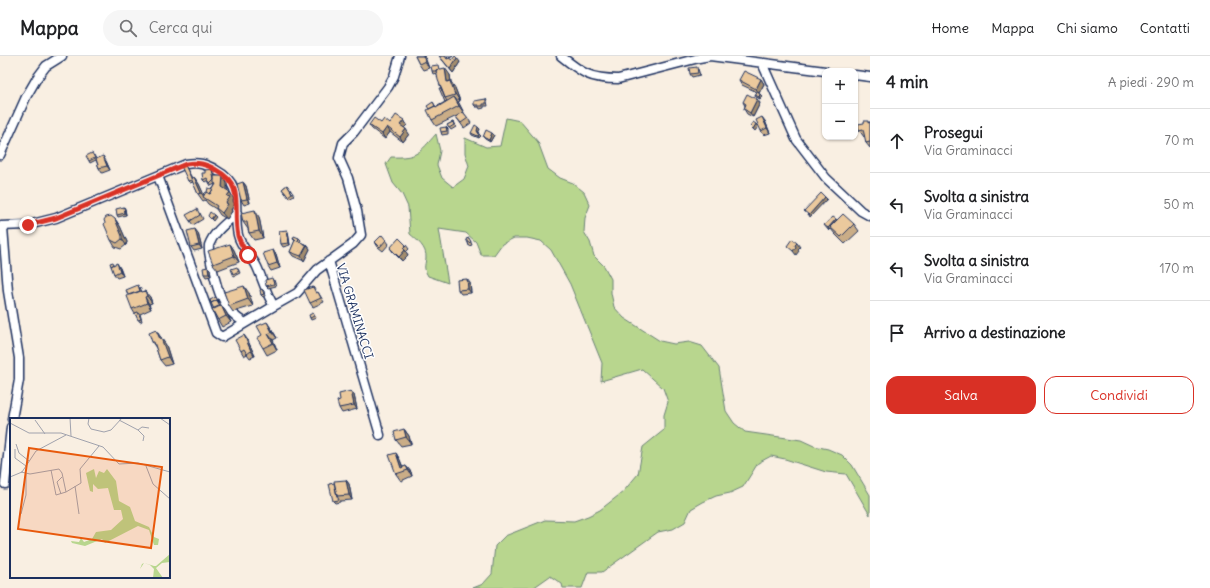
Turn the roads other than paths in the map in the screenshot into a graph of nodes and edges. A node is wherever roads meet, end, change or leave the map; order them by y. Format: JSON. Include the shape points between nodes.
{"nodes":[{"id":1,"x":62,"y":56,"type":"edge"},
{"id":2,"x":400,"y":56,"type":"edge"},
{"id":3,"x":561,"y":56,"type":"edge"},
{"id":4,"x":762,"y":63,"type":"junction"},
{"id":5,"x":822,"y":71,"type":"edge"},
{"id":6,"x":858,"y":75,"type":"edge"},
{"id":7,"x":870,"y":77,"type":"edge"},
{"id":8,"x":3,"y":136,"type":"edge"},
{"id":9,"x":0,"y":155,"type":"edge"},
{"id":10,"x":158,"y":176,"type":"junction"},
{"id":11,"x":237,"y":213,"type":"junction"},
{"id":12,"x":870,"y":216,"type":"edge"},
{"id":13,"x":2,"y":226,"type":"edge"},
{"id":14,"x":328,"y":261,"type":"junction"},
{"id":15,"x":274,"y":306,"type":"junction"},
{"id":16,"x":245,"y":323,"type":"junction"},
{"id":17,"x":12,"y":418,"type":"edge"},
{"id":18,"x":380,"y":435,"type":"dead end"},
{"id":19,"x":10,"y":436,"type":"edge"},
{"id":20,"x":5,"y":484,"type":"dead end"}],
"edges":[{"from":1,"to":8,"type":"street","via":[[46,66],[37,78]]},
{"from":2,"to":14,"type":"street","via":[[388,88],[343,143],[339,158],[348,178],[361,235],[353,244]]},
{"from":3,"to":4,"type":"street","via":[[578,70],[593,77],[618,80],[710,56]]},
{"from":4,"to":5,"type":"street"},
{"from":4,"to":12,"type":"street","via":[[796,139],[826,178],[861,211]]},
{"from":6,"to":7,"type":"street"},
{"from":8,"to":9,"type":"street"},
{"from":10,"to":11,"type":"street","via":[[186,164],[206,164],[221,172],[234,187]]},
{"from":10,"to":13,"type":"street","via":[[56,218],[28,225]]},
{"from":10,"to":16,"type":"street","name":"VIA GRAMINACCI","via":[[216,333],[222,337]]},
{"from":11,"to":15,"type":"street","via":[[238,236],[257,266]]},
{"from":11,"to":16,"type":"street","via":[[215,234],[209,249],[217,289],[229,311]]},
{"from":13,"to":17,"type":"street","via":[[8,290],[19,358]]},
{"from":14,"to":15,"type":"street","name":"VIA GRAMINACCI","via":[[296,293]]},
{"from":14,"to":18,"type":"street","name":"VIA GRAMINACCI"},
{"from":15,"to":16,"type":"street","name":"VIA GRAMINACCI"},
{"from":19,"to":20,"type":"street"}]}
